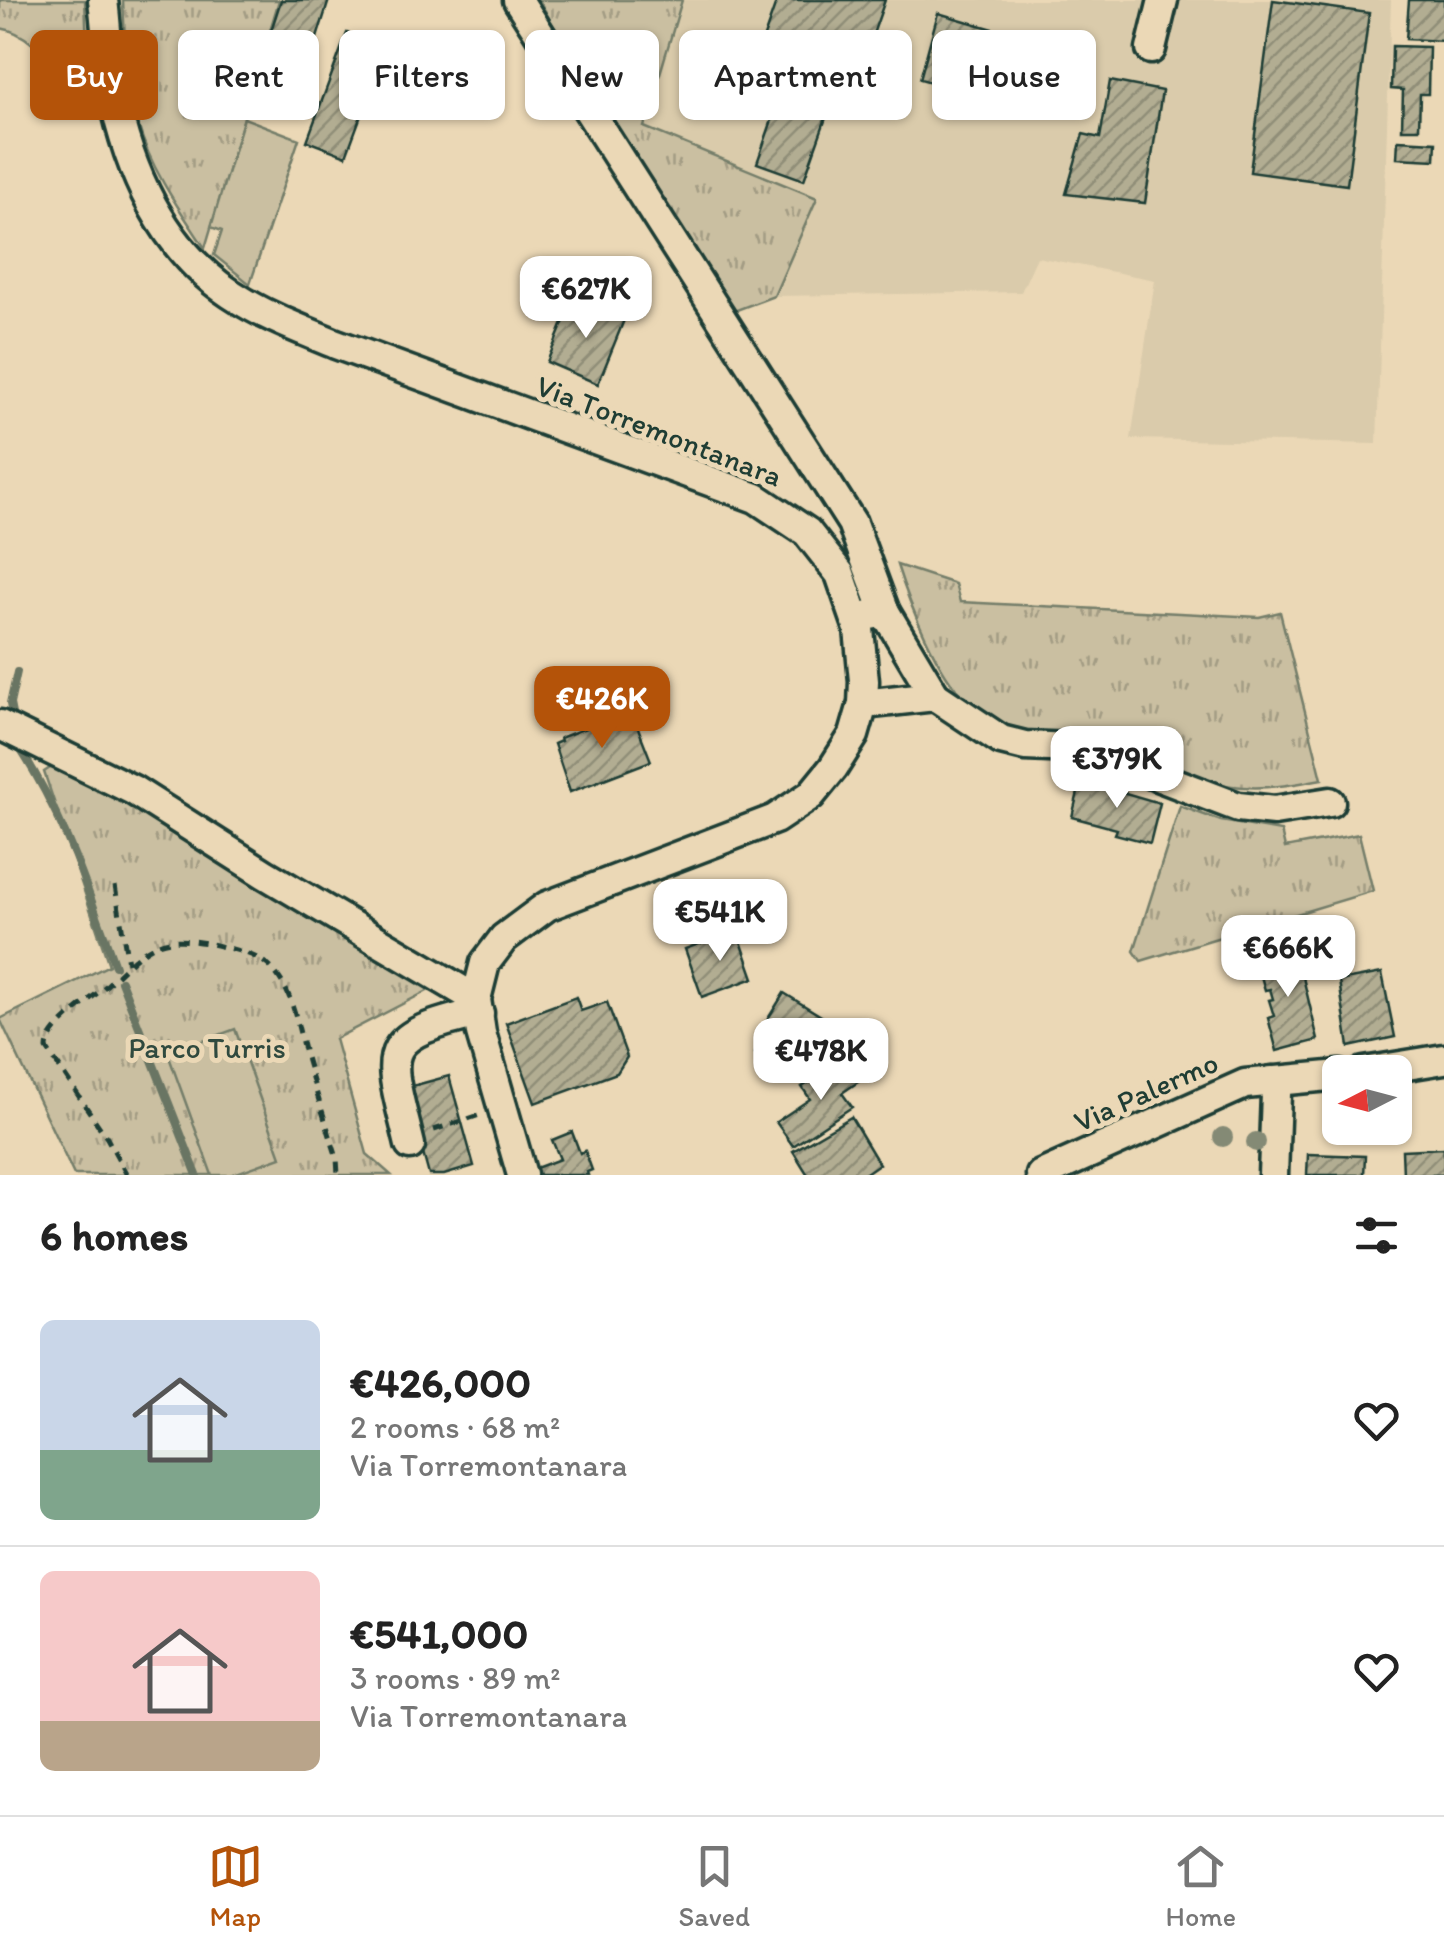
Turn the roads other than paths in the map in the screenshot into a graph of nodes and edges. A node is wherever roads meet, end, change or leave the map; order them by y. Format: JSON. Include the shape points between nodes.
{"nodes":[{"id":1,"x":518,"y":0,"type":"edge"},
{"id":2,"x":1163,"y":0,"type":"edge"},
{"id":3,"x":105,"y":7,"type":"edge"},
{"id":4,"x":1151,"y":49,"type":"dead end"},
{"id":5,"x":885,"y":612,"type":"junction"},
{"id":6,"x":857,"y":619,"type":"junction"},
{"id":7,"x":935,"y":696,"type":"junction"},
{"id":8,"x":863,"y":704,"type":"junction"},
{"id":9,"x":0,"y":725,"type":"edge"},
{"id":10,"x":1330,"y":802,"type":"dead end"},
{"id":11,"x":477,"y":1006,"type":"junction"},
{"id":12,"x":1444,"y":1059,"type":"edge"},
{"id":13,"x":1412,"y":1064,"type":"edge"},
{"id":14,"x":1322,"y":1076,"type":"edge"},
{"id":15,"x":1272,"y":1081,"type":"junction"},
{"id":16,"x":416,"y":1139,"type":"road end"},
{"id":17,"x":522,"y":1175,"type":"edge"},
{"id":18,"x":1041,"y":1175,"type":"edge"},
{"id":19,"x":1273,"y":1175,"type":"edge"}],
"edges":[{"from":1,"to":5,"type":"street","name":"Via Torremontanara","via":[[852,523]]},
{"from":2,"to":4,"type":"street"},
{"from":3,"to":6,"type":"street","name":"Via Torremontanara","via":[[126,151],[151,205],[186,254],[229,293],[336,344],[756,498],[825,551]]},
{"from":5,"to":6,"type":"street"},
{"from":5,"to":7,"type":"street","name":"Via Torremontanara"},
{"from":6,"to":8,"type":"street","name":"Via Torremontanara"},
{"from":7,"to":8,"type":"street"},
{"from":7,"to":10,"type":"street","via":[[1000,740],[1072,748],[1238,806],[1274,811]]},
{"from":8,"to":11,"type":"street","name":"Via Torremontanara","via":[[854,735],[811,794],[776,819],[548,906],[504,938],[485,963]]},
{"from":9,"to":11,"type":"street","via":[[133,790]]},
{"from":11,"to":16,"type":"street","via":[[425,1028],[397,1050],[392,1068]]},
{"from":11,"to":17,"type":"street"},
{"from":12,"to":13,"type":"street"},
{"from":14,"to":15,"type":"street","name":"Via Palermo"},
{"from":15,"to":18,"type":"street","name":"Via Palermo","via":[[1245,1084]]},
{"from":15,"to":19,"type":"street"}]}
